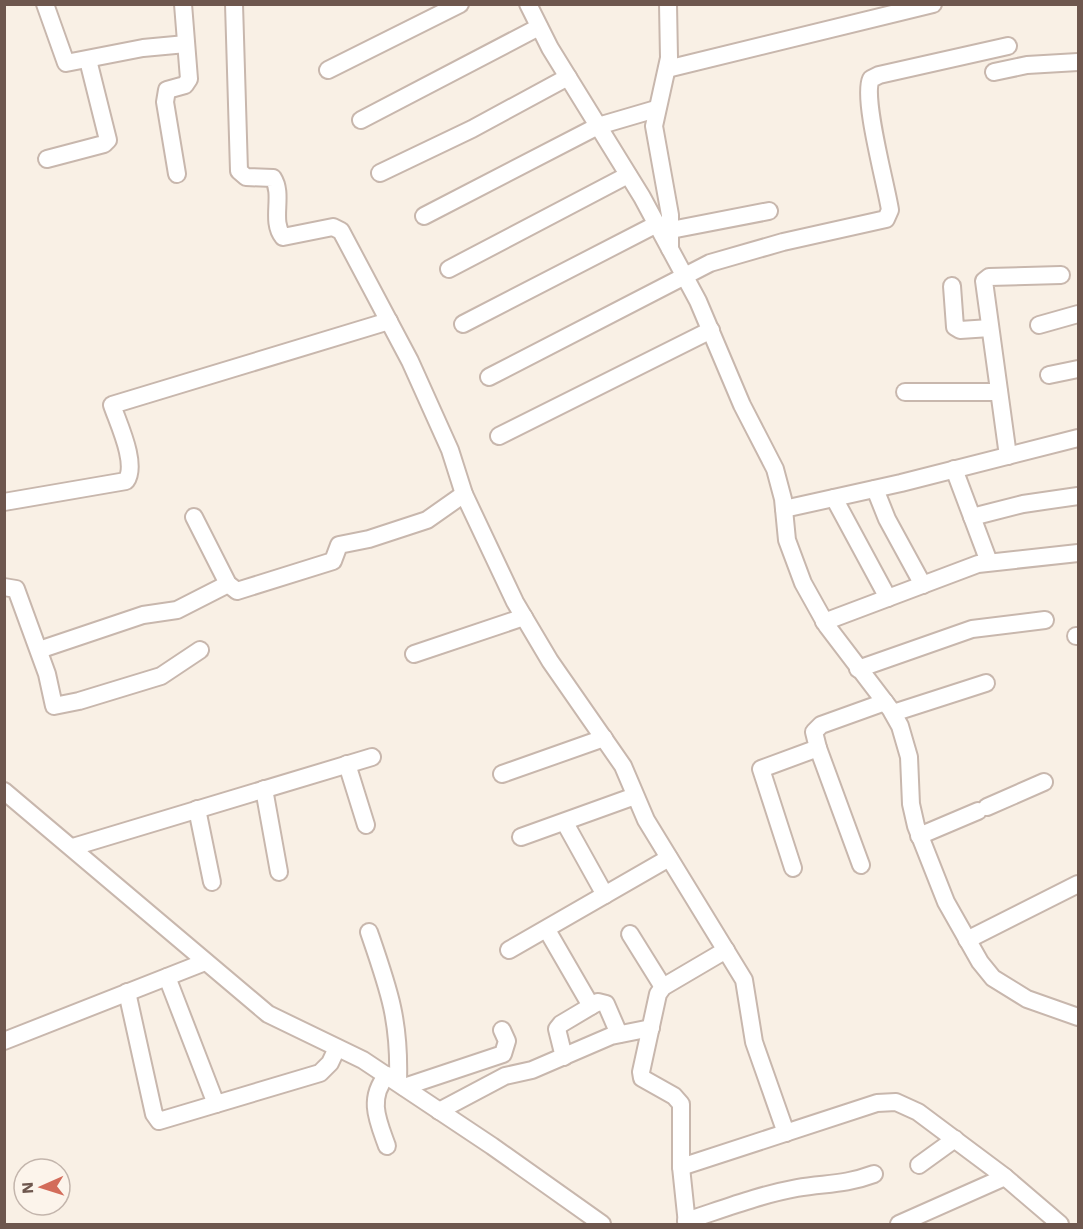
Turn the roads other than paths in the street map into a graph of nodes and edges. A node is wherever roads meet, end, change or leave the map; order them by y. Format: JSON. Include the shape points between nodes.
{"nodes":[{"id":1,"x":45,"y":4,"type":"edge"},
{"id":2,"x":183,"y":4,"type":"edge"},
{"id":3,"x":234,"y":4,"type":"edge"},
{"id":4,"x":460,"y":4,"type":"edge"},
{"id":5,"x":528,"y":4,"type":"edge"},
{"id":6,"x":668,"y":4,"type":"edge"},
{"id":7,"x":933,"y":4,"type":"edge"},
{"id":8,"x":539,"y":27,"type":"junction"},
{"id":9,"x":186,"y":44,"type":"junction"},
{"id":10,"x":1008,"y":46,"type":"dead end"},
{"id":11,"x":88,"y":60,"type":"junction"},
{"id":12,"x":1078,"y":62,"type":"edge"},
{"id":13,"x":667,"y":69,"type":"junction"},
{"id":14,"x":327,"y":70,"type":"dead end"},
{"id":15,"x":994,"y":72,"type":"dead end"},
{"id":16,"x":568,"y":77,"type":"junction"},
{"id":17,"x":656,"y":109,"type":"junction"},
{"id":18,"x":361,"y":120,"type":"dead end"},
{"id":19,"x":598,"y":126,"type":"junction"},
{"id":20,"x":47,"y":159,"type":"dead end"},
{"id":21,"x":380,"y":173,"type":"dead end"},
{"id":22,"x":177,"y":174,"type":"dead end"},
{"id":23,"x":628,"y":175,"type":"junction"},
{"id":24,"x":769,"y":211,"type":"dead end"},
{"id":25,"x":424,"y":216,"type":"dead end"},
{"id":26,"x":664,"y":227,"type":"junction"},
{"id":27,"x":449,"y":269,"type":"dead end"},
{"id":28,"x":1061,"y":275,"type":"dead end"},
{"id":29,"x":685,"y":276,"type":"junction"},
{"id":30,"x":952,"y":286,"type":"dead end"},
{"id":31,"x":1078,"y":314,"type":"edge"},
{"id":32,"x":389,"y":321,"type":"junction"},
{"id":33,"x":463,"y":324,"type":"dead end"},
{"id":34,"x":1039,"y":325,"type":"dead end"},
{"id":35,"x":990,"y":328,"type":"junction"},
{"id":36,"x":711,"y":330,"type":"junction"},
{"id":37,"x":1078,"y":369,"type":"edge"},
{"id":38,"x":1049,"y":375,"type":"dead end"},
{"id":39,"x":489,"y":377,"type":"dead end"},
{"id":40,"x":905,"y":392,"type":"dead end"},
{"id":41,"x":999,"y":392,"type":"junction"},
{"id":42,"x":499,"y":436,"type":"dead end"},
{"id":43,"x":1078,"y":438,"type":"edge"},
{"id":44,"x":1008,"y":456,"type":"junction"},
{"id":45,"x":954,"y":470,"type":"junction"},
{"id":46,"x":875,"y":489,"type":"junction"},
{"id":47,"x":464,"y":494,"type":"junction"},
{"id":48,"x":1078,"y":496,"type":"edge"},
{"id":49,"x":834,"y":498,"type":"junction"},
{"id":50,"x":4,"y":502,"type":"edge"},
{"id":51,"x":784,"y":509,"type":"junction"},
{"id":52,"x":194,"y":517,"type":"dead end"},
{"id":53,"x":972,"y":517,"type":"junction"},
{"id":54,"x":1078,"y":553,"type":"edge"},
{"id":55,"x":989,"y":562,"type":"junction"},
{"id":56,"x":228,"y":584,"type":"junction"},
{"id":57,"x":923,"y":585,"type":"junction"},
{"id":58,"x":4,"y":587,"type":"edge"},
{"id":59,"x":888,"y":598,"type":"junction"},
{"id":60,"x":524,"y":617,"type":"junction"},
{"id":61,"x":1046,"y":620,"type":"dead end"},
{"id":62,"x":824,"y":622,"type":"junction"},
{"id":63,"x":39,"y":650,"type":"junction"},
{"id":64,"x":200,"y":650,"type":"dead end"},
{"id":65,"x":414,"y":654,"type":"dead end"},
{"id":66,"x":858,"y":669,"type":"junction"},
{"id":67,"x":986,"y":683,"type":"dead end"},
{"id":68,"x":889,"y":707,"type":"junction"},
{"id":69,"x":604,"y":738,"type":"junction"},
{"id":70,"x":818,"y":748,"type":"junction"},
{"id":71,"x":372,"y":757,"type":"dead end"},
{"id":72,"x":347,"y":764,"type":"junction"},
{"id":73,"x":502,"y":774,"type":"dead end"},
{"id":74,"x":1044,"y":782,"type":"dead end"},
{"id":75,"x":264,"y":789,"type":"junction"},
{"id":76,"x":4,"y":791,"type":"edge"},
{"id":77,"x":635,"y":796,"type":"junction"},
{"id":78,"x":197,"y":809,"type":"junction"},
{"id":79,"x":565,"y":823,"type":"junction"},
{"id":80,"x":366,"y":825,"type":"dead end"},
{"id":81,"x":919,"y":836,"type":"junction"},
{"id":82,"x":521,"y":837,"type":"dead end"},
{"id":83,"x":73,"y":847,"type":"junction"},
{"id":84,"x":669,"y":858,"type":"junction"},
{"id":85,"x":861,"y":865,"type":"dead end"},
{"id":86,"x":794,"y":868,"type":"dead end"},
{"id":87,"x":279,"y":872,"type":"dead end"},
{"id":88,"x":212,"y":882,"type":"dead end"},
{"id":89,"x":1078,"y":884,"type":"edge"},
{"id":90,"x":604,"y":895,"type":"junction"},
{"id":91,"x":547,"y":930,"type":"junction"},
{"id":92,"x":369,"y":932,"type":"dead end"},
{"id":93,"x":630,"y":934,"type":"dead end"},
{"id":94,"x":967,"y":940,"type":"junction"},
{"id":95,"x":509,"y":950,"type":"dead end"},
{"id":96,"x":726,"y":950,"type":"junction"},
{"id":97,"x":205,"y":962,"type":"junction"},
{"id":98,"x":167,"y":977,"type":"junction"},
{"id":99,"x":663,"y":987,"type":"junction"},
{"id":100,"x":127,"y":992,"type":"junction"},
{"id":101,"x":591,"y":1006,"type":"junction"},
{"id":102,"x":1078,"y":1017,"type":"edge"},
{"id":103,"x":651,"y":1028,"type":"junction"},
{"id":104,"x":502,"y":1030,"type":"dead end"},
{"id":105,"x":619,"y":1034,"type":"junction"},
{"id":106,"x":4,"y":1041,"type":"edge"},
{"id":107,"x":337,"y":1048,"type":"junction"},
{"id":108,"x":564,"y":1057,"type":"junction"},
{"id":109,"x":396,"y":1081,"type":"junction"},
{"id":110,"x":216,"y":1104,"type":"junction"},
{"id":111,"x":439,"y":1111,"type":"junction"},
{"id":112,"x":786,"y":1133,"type":"junction"},
{"id":113,"x":955,"y":1139,"type":"junction"},
{"id":114,"x":387,"y":1146,"type":"dead end"},
{"id":115,"x":919,"y":1165,"type":"dead end"},
{"id":116,"x":681,"y":1167,"type":"junction"},
{"id":117,"x":874,"y":1174,"type":"dead end"},
{"id":118,"x":1005,"y":1177,"type":"junction"},
{"id":119,"x":686,"y":1223,"type":"edge"},
{"id":120,"x":602,"y":1224,"type":"edge"},
{"id":121,"x":898,"y":1224,"type":"edge"},
{"id":122,"x":1060,"y":1224,"type":"edge"}],
"edges":[{"from":1,"to":11,"type":"street","via":[[66,63]]},
{"from":2,"to":9,"type":"street"},
{"from":3,"to":32,"type":"street","via":[[239,171],[246,177],[273,178],[278,226],[283,237],[337,227]]},
{"from":4,"to":14,"type":"street"},
{"from":5,"to":8,"type":"street"},
{"from":6,"to":13,"type":"street"},
{"from":7,"to":13,"type":"street"},
{"from":8,"to":16,"type":"street"},
{"from":8,"to":18,"type":"street"},
{"from":9,"to":11,"type":"street"},
{"from":9,"to":22,"type":"street","via":[[188,83],[167,90],[165,102]]},
{"from":10,"to":29,"type":"street","via":[[871,79],[875,134],[890,210],[886,219],[745,252]]},
{"from":11,"to":20,"type":"street","via":[[108,140]]},
{"from":12,"to":15,"type":"street","via":[[1027,65]]},
{"from":13,"to":17,"type":"street"},
{"from":16,"to":19,"type":"street"},
{"from":16,"to":21,"type":"street"},
{"from":17,"to":19,"type":"street"},
{"from":17,"to":26,"type":"street","via":[[654,126]]},
{"from":19,"to":23,"type":"street"},
{"from":19,"to":25,"type":"street"},
{"from":23,"to":26,"type":"street"},
{"from":23,"to":27,"type":"street"},
{"from":24,"to":26,"type":"street"},
{"from":26,"to":29,"type":"street","via":[[670,249]]},
{"from":26,"to":33,"type":"street"},
{"from":28,"to":35,"type":"street","via":[[986,279]]},
{"from":29,"to":36,"type":"street"},
{"from":29,"to":39,"type":"street"},
{"from":30,"to":35,"type":"street","via":[[954,327]]},
{"from":31,"to":34,"type":"street"},
{"from":32,"to":47,"type":"street","via":[[450,450]]},
{"from":32,"to":50,"type":"street","via":[[112,405],[130,461],[126,480]]},
{"from":35,"to":41,"type":"street"},
{"from":36,"to":42,"type":"street"},
{"from":36,"to":51,"type":"street","via":[[742,405],[775,469]]},
{"from":37,"to":38,"type":"street"},
{"from":40,"to":41,"type":"street"},
{"from":41,"to":44,"type":"street"},
{"from":43,"to":44,"type":"street"},
{"from":44,"to":45,"type":"street"},
{"from":45,"to":46,"type":"street"},
{"from":45,"to":53,"type":"street"},
{"from":46,"to":49,"type":"street"},
{"from":46,"to":57,"type":"street"},
{"from":47,"to":56,"type":"street","via":[[426,520],[369,539],[339,544],[333,561],[246,590],[232,590]]},
{"from":47,"to":60,"type":"street"},
{"from":48,"to":53,"type":"street"},
{"from":49,"to":51,"type":"street"},
{"from":49,"to":59,"type":"street"},
{"from":51,"to":62,"type":"street","via":[[793,560]]},
{"from":52,"to":56,"type":"street"},
{"from":53,"to":55,"type":"street"},
{"from":54,"to":55,"type":"street"},
{"from":55,"to":57,"type":"street"},
{"from":56,"to":63,"type":"street","via":[[177,610],[143,615]]},
{"from":57,"to":59,"type":"street"},
{"from":58,"to":63,"type":"street","via":[[16,590]]},
{"from":59,"to":62,"type":"street"},
{"from":60,"to":65,"type":"street"},
{"from":60,"to":69,"type":"street"},
{"from":61,"to":66,"type":"street","via":[[972,629]]},
{"from":62,"to":66,"type":"street"},
{"from":63,"to":64,"type":"street","via":[[52,703],[57,706],[161,676]]},
{"from":66,"to":68,"type":"street"},
{"from":67,"to":68,"type":"street"},
{"from":68,"to":70,"type":"street","via":[[821,725],[814,732]]},
{"from":68,"to":81,"type":"street","via":[[908,750],[911,804]]},
{"from":69,"to":73,"type":"street"},
{"from":69,"to":77,"type":"street","via":[[623,766]]},
{"from":70,"to":85,"type":"street"},
{"from":70,"to":86,"type":"street","via":[[761,769]]},
{"from":71,"to":72,"type":"street"},
{"from":72,"to":75,"type":"street"},
{"from":72,"to":80,"type":"street"},
{"from":74,"to":81,"type":"street"},
{"from":75,"to":78,"type":"street"},
{"from":75,"to":87,"type":"street"},
{"from":76,"to":83,"type":"street"},
{"from":77,"to":79,"type":"street"},
{"from":77,"to":84,"type":"street"},
{"from":78,"to":83,"type":"street"},
{"from":78,"to":88,"type":"street"},
{"from":79,"to":82,"type":"street"},
{"from":79,"to":90,"type":"street"},
{"from":81,"to":94,"type":"street","via":[[932,872]]},
{"from":83,"to":97,"type":"street"},
{"from":84,"to":90,"type":"street"},
{"from":84,"to":96,"type":"street"},
{"from":89,"to":94,"type":"street"},
{"from":90,"to":91,"type":"street"},
{"from":91,"to":95,"type":"street"},
{"from":91,"to":101,"type":"street"},
{"from":92,"to":109,"type":"street","via":[[396,1012]]},
{"from":93,"to":99,"type":"street"},
{"from":94,"to":102,"type":"street","via":[[993,978],[1007,988]]},
{"from":96,"to":99,"type":"street"},
{"from":96,"to":112,"type":"street","via":[[744,980],[754,1042]]},
{"from":97,"to":98,"type":"street"},
{"from":97,"to":107,"type":"street","via":[[268,1014]]},
{"from":98,"to":100,"type":"street"},
{"from":98,"to":110,"type":"street"},
{"from":99,"to":103,"type":"street"},
{"from":100,"to":106,"type":"street"},
{"from":100,"to":110,"type":"street","via":[[156,1119],[165,1120]]},
{"from":101,"to":105,"type":"street","via":[[603,1001]]},
{"from":101,"to":108,"type":"street","via":[[557,1029]]},
{"from":103,"to":105,"type":"street"},
{"from":103,"to":116,"type":"street","via":[[642,1076],[680,1101]]},
{"from":104,"to":109,"type":"street","via":[[507,1041],[503,1054]]},
{"from":105,"to":108,"type":"street"},
{"from":107,"to":109,"type":"street"},
{"from":107,"to":110,"type":"street","via":[[320,1073]]},
{"from":108,"to":111,"type":"street","via":[[505,1076]]},
{"from":109,"to":111,"type":"street"},
{"from":109,"to":114,"type":"street","via":[[381,1083],[375,1101]]},
{"from":111,"to":120,"type":"street"},
{"from":112,"to":113,"type":"street","via":[[877,1103],[896,1102],[908,1105]]},
{"from":112,"to":116,"type":"street"},
{"from":113,"to":115,"type":"street"},
{"from":113,"to":118,"type":"street"},
{"from":116,"to":119,"type":"street"},
{"from":117,"to":119,"type":"street","via":[[845,1184],[798,1188],[761,1197]]},
{"from":118,"to":121,"type":"street"},
{"from":118,"to":122,"type":"street"}]}
